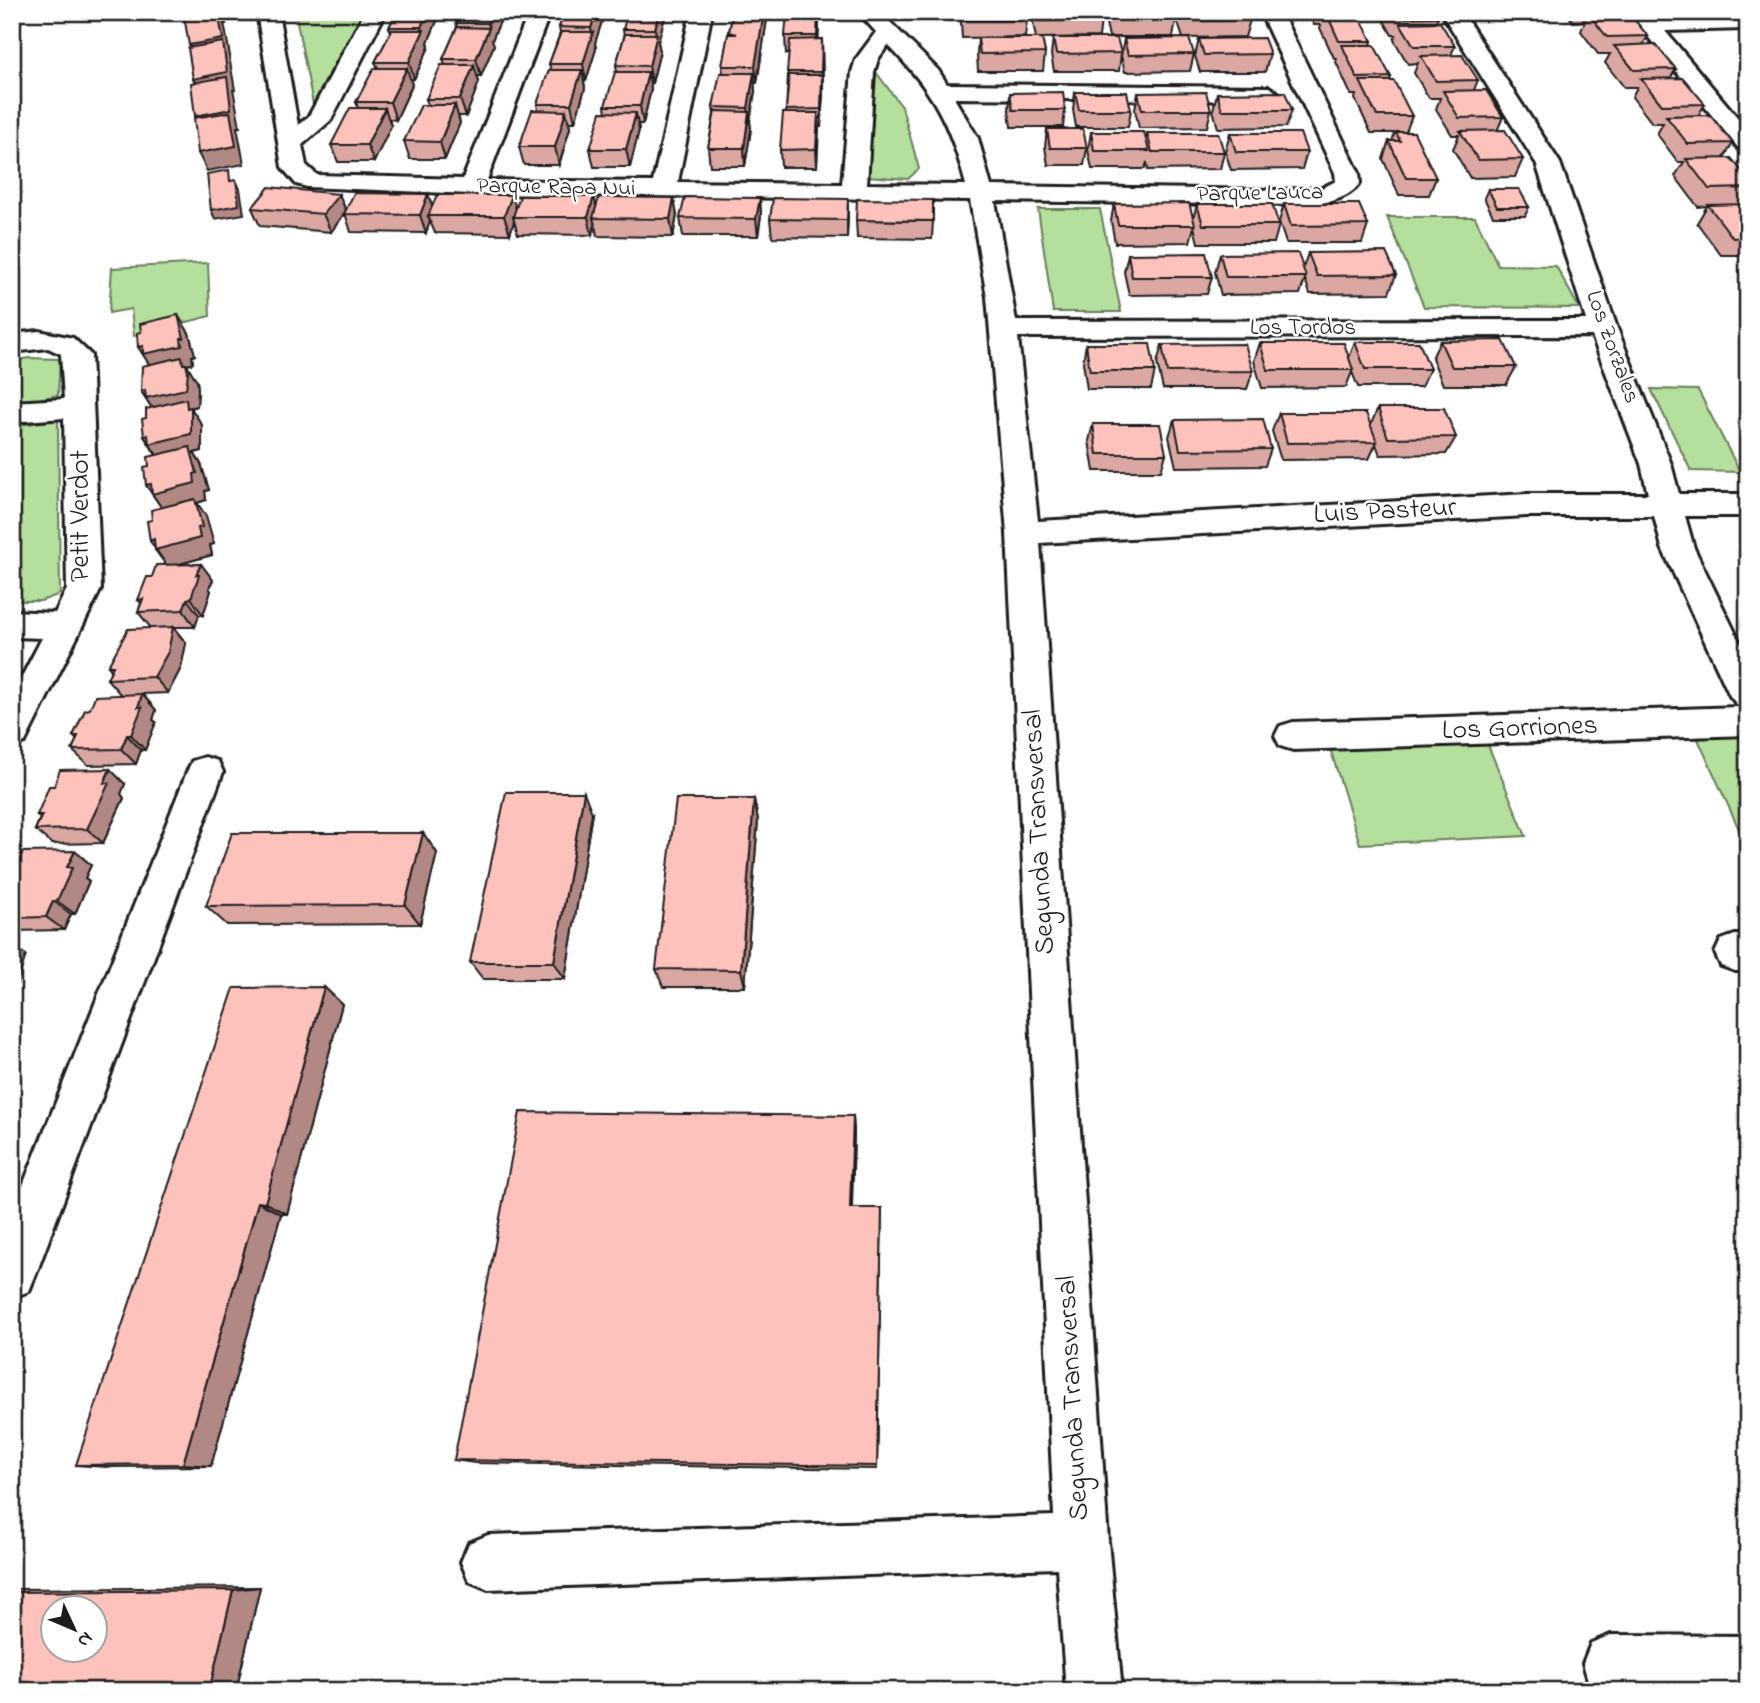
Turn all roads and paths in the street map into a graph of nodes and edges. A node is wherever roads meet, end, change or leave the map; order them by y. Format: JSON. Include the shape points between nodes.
{"nodes":[{"id":1,"x":267,"y":12,"type":"edge"},
{"id":2,"x":376,"y":12,"type":"edge"},
{"id":3,"x":540,"y":12,"type":"edge"},
{"id":4,"x":702,"y":12,"type":"edge"},
{"id":5,"x":868,"y":12,"type":"edge"},
{"id":6,"x":1270,"y":12,"type":"edge"},
{"id":7,"x":1451,"y":12,"type":"edge"},
{"id":8,"x":1643,"y":18,"type":"edge"},
{"id":9,"x":1748,"y":23,"type":"edge"},
{"id":10,"x":888,"y":30,"type":"junction"},
{"id":11,"x":942,"y":91,"type":"junction"},
{"id":12,"x":1309,"y":94,"type":"junction"},
{"id":13,"x":1748,"y":111,"type":"edge"},
{"id":14,"x":1722,"y":112,"type":"junction"},
{"id":15,"x":290,"y":143,"type":"junction"},
{"id":16,"x":1748,"y":145,"type":"edge"},
{"id":17,"x":472,"y":187,"type":"junction"},
{"id":18,"x":664,"y":189,"type":"junction"},
{"id":19,"x":854,"y":192,"type":"junction"},
{"id":20,"x":980,"y":193,"type":"junction"},
{"id":21,"x":1603,"y":328,"type":"junction"},
{"id":22,"x":1003,"y":329,"type":"junction"},
{"id":23,"x":12,"y":342,"type":"edge"},
{"id":24,"x":81,"y":407,"type":"junction"},
{"id":25,"x":12,"y":412,"type":"edge"},
{"id":26,"x":1668,"y":505,"type":"junction"},
{"id":27,"x":1748,"y":505,"type":"edge"},
{"id":28,"x":1023,"y":533,"type":"junction"},
{"id":29,"x":12,"y":624,"type":"edge"},
{"id":30,"x":67,"y":626,"type":"junction"},
{"id":31,"x":1748,"y":696,"type":"edge"},
{"id":32,"x":1748,"y":721,"type":"edge"},
{"id":33,"x":12,"y":732,"type":"edge"},
{"id":34,"x":1293,"y":736,"type":"dead end"},
{"id":35,"x":205,"y":772,"type":"dead end"},
{"id":36,"x":12,"y":1274,"type":"edge"},
{"id":37,"x":1082,"y":1541,"type":"junction"},
{"id":38,"x":488,"y":1562,"type":"dead end"},
{"id":39,"x":1748,"y":1664,"type":"edge"},
{"id":40,"x":1094,"y":1691,"type":"edge"},
{"id":41,"x":1619,"y":1691,"type":"edge"}],
"edges":[{"from":1,"to":15,"type":"street","name":"Parque Rapa Nui"},
{"from":2,"to":15,"type":"street","via":[[319,120]]},
{"from":3,"to":17,"type":"street"},
{"from":4,"to":18,"type":"street"},
{"from":5,"to":10,"type":"street","name":"Segunda Transversal"},
{"from":6,"to":12,"type":"street","name":"Parque Lauca"},
{"from":7,"to":21,"type":"street","name":"Los Zorzales","via":[[1548,163]]},
{"from":8,"to":9,"type":"street"},
{"from":8,"to":14,"type":"street"},
{"from":10,"to":11,"type":"street","name":"Segunda Transversal"},
{"from":10,"to":19,"type":"street","via":[[863,72]]},
{"from":11,"to":12,"type":"street"},
{"from":11,"to":20,"type":"street","name":"Segunda Transversal","via":[[966,138]]},
{"from":12,"to":20,"type":"street","name":"Parque Lauca","via":[[1349,178],[1344,188],[1329,195]]},
{"from":13,"to":14,"type":"street"},
{"from":14,"to":16,"type":"street"},
{"from":15,"to":17,"type":"street","name":"Parque Rapa Nui","via":[[298,173],[316,182]]},
{"from":17,"to":18,"type":"street","name":"Parque Rapa Nui"},
{"from":18,"to":19,"type":"street","name":"Parque Rapa Nui"},
{"from":19,"to":20,"type":"street","name":"Parque Rapa Nui"},
{"from":20,"to":22,"type":"street","name":"Segunda Transversal"},
{"from":21,"to":22,"type":"street","name":"Los Tordos"},
{"from":21,"to":26,"type":"street","name":"Los Zorzales"},
{"from":22,"to":28,"type":"street","name":"Segunda Transversal"},
{"from":23,"to":24,"type":"street","name":"Petit Verdot","via":[[44,339],[71,346],[77,355]]},
{"from":24,"to":25,"type":"street"},
{"from":24,"to":30,"type":"street","name":"Petit Verdot","via":[[84,589]]},
{"from":26,"to":27,"type":"street","name":"Luis Pasteur"},
{"from":26,"to":28,"type":"street","name":"Luis Pasteur","via":[[1457,508]]},
{"from":26,"to":31,"type":"street","name":"Los Zorzales","via":[[1678,548]]},
{"from":28,"to":37,"type":"street","name":"Segunda Transversal"},
{"from":29,"to":30,"type":"street"},
{"from":30,"to":33,"type":"street","name":"Petit Verdot"},
{"from":32,"to":34,"type":"street","name":"Los Gorriones"},
{"from":35,"to":36,"type":"street"},
{"from":37,"to":38,"type":"street"},
{"from":37,"to":40,"type":"street","name":"Segunda Transversal"},
{"from":39,"to":41,"type":"street","via":[[1611,1663]]}]}
